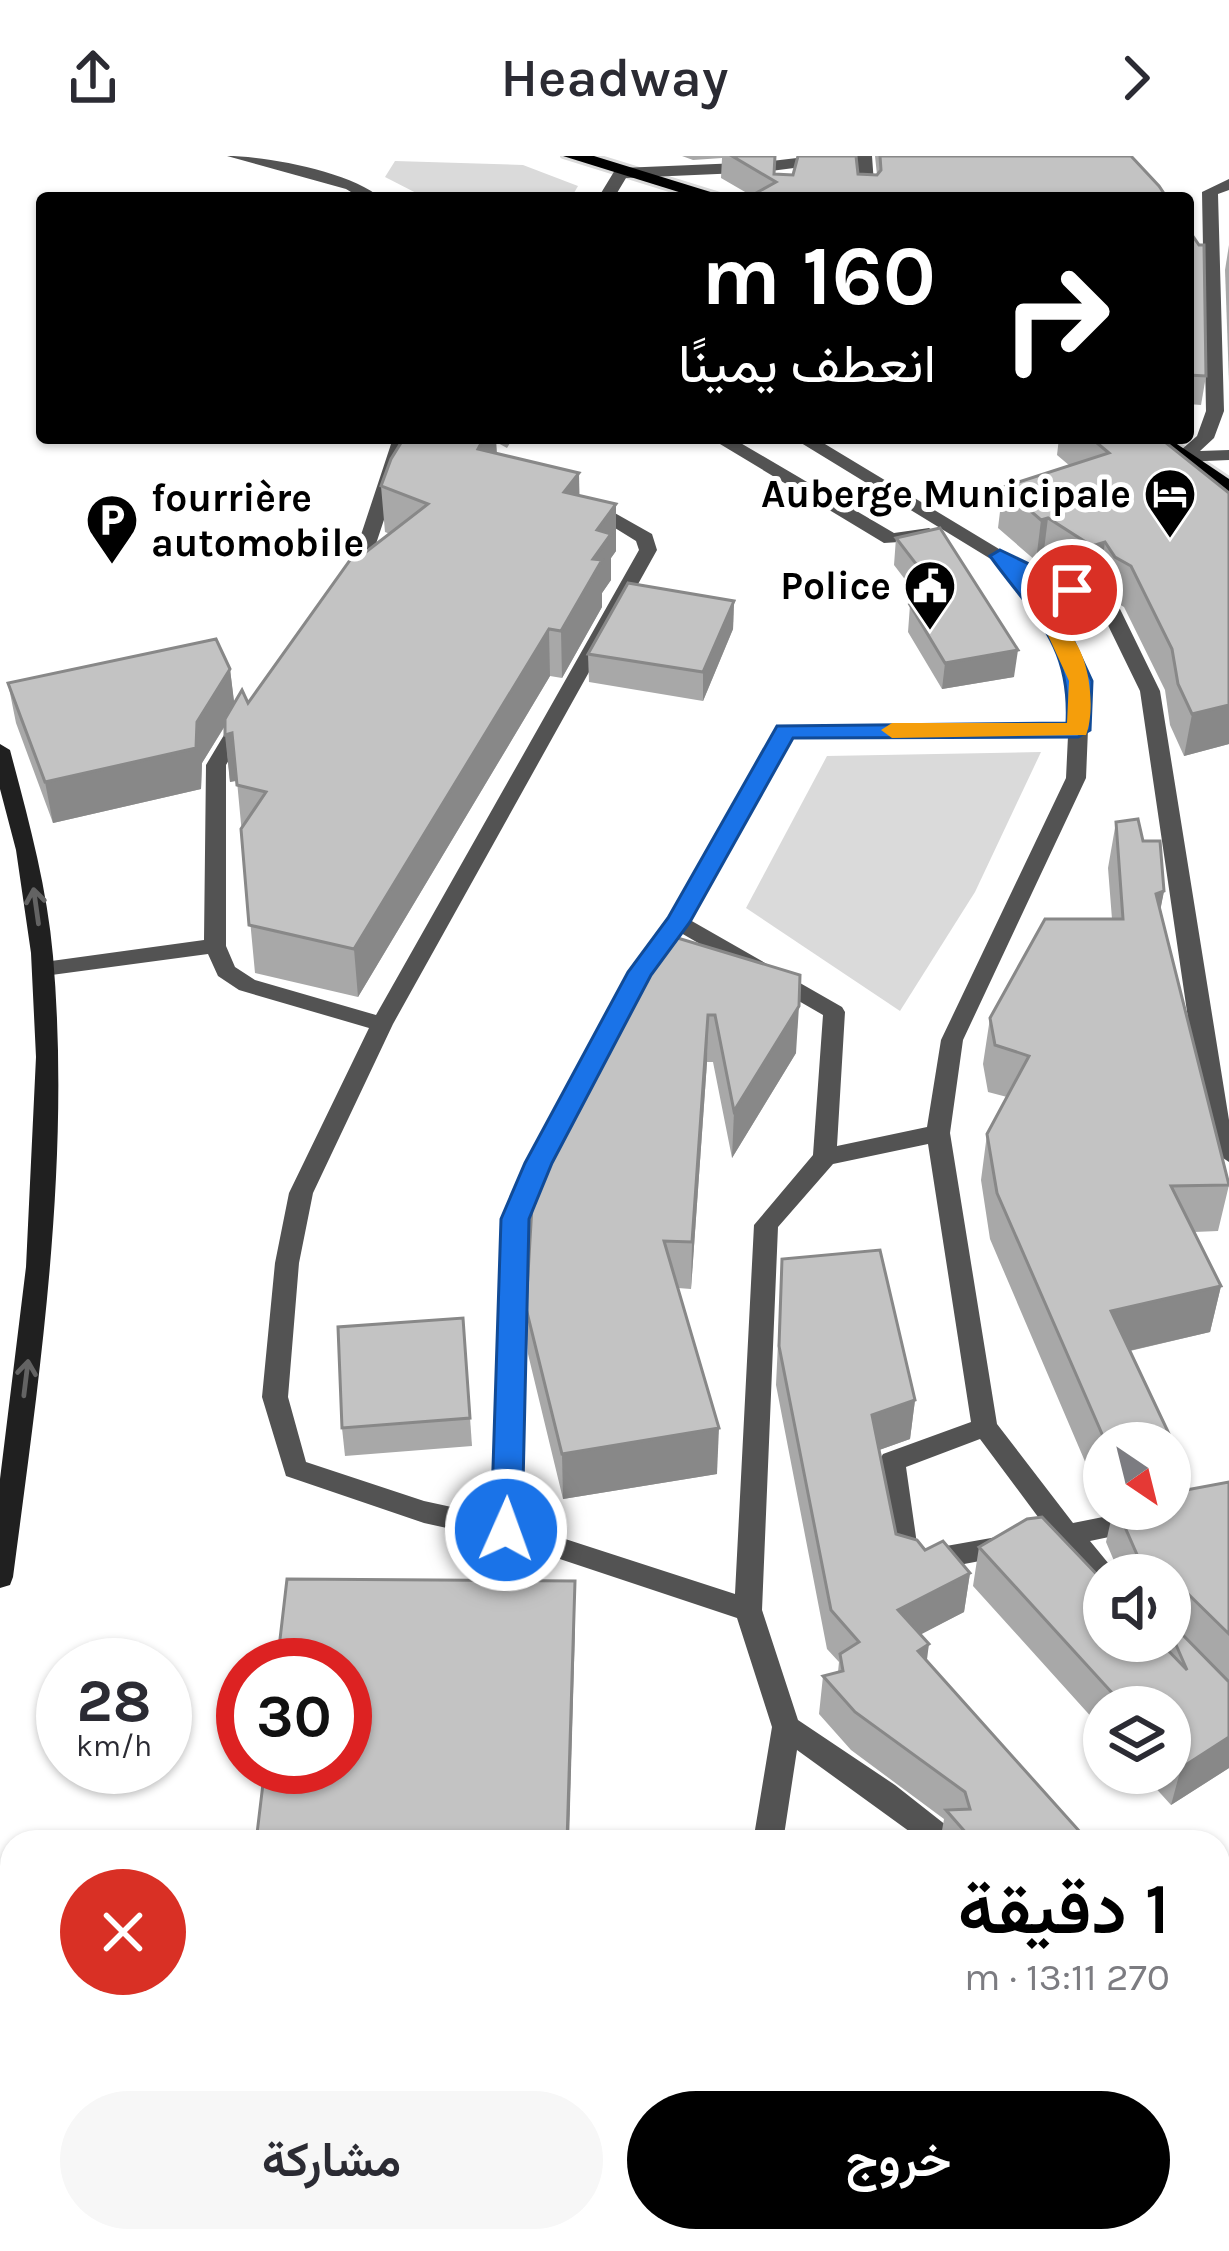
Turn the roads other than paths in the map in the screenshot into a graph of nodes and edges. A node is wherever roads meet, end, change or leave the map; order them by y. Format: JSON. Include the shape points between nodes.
{"nodes":[{"id":1,"x":236,"y":156,"type":"edge"},
{"id":2,"x":573,"y":156,"type":"edge"},
{"id":3,"x":852,"y":156,"type":"edge"},
{"id":4,"x":864,"y":156,"type":"edge"},
{"id":5,"x":630,"y":161,"type":"edge"},
{"id":6,"x":1229,"y":184,"type":"edge"},
{"id":7,"x":362,"y":192,"type":"edge"},
{"id":8,"x":610,"y":192,"type":"edge"},
{"id":9,"x":705,"y":192,"type":"edge"},
{"id":10,"x":867,"y":192,"type":"edge"},
{"id":11,"x":1222,"y":314,"type":"edge"},
{"id":12,"x":400,"y":444,"type":"edge"},
{"id":13,"x":728,"y":444,"type":"edge"},
{"id":14,"x":812,"y":444,"type":"edge"},
{"id":15,"x":1162,"y":444,"type":"edge"},
{"id":16,"x":1229,"y":455,"type":"edge"},
{"id":17,"x":1182,"y":457,"type":"junction"},
{"id":18,"x":1229,"y":489,"type":"edge"},
{"id":19,"x":566,"y":494,"type":"edge"},
{"id":20,"x":963,"y":531,"type":"junction"},
{"id":21,"x":1000,"y":556,"type":"junction"},
{"id":22,"x":328,"y":606,"type":"edge"},
{"id":23,"x":254,"y":705,"type":"edge"},
{"id":24,"x":1078,"y":730,"type":"junction"},
{"id":25,"x":0,"y":750,"type":"edge"},
{"id":26,"x":678,"y":922,"type":"junction"},
{"id":27,"x":215,"y":946,"type":"junction"},
{"id":28,"x":44,"y":969,"type":"junction"},
{"id":29,"x":382,"y":1024,"type":"junction"},
{"id":30,"x":938,"y":1133,"type":"junction"},
{"id":31,"x":1229,"y":1154,"type":"edge"},
{"id":32,"x":825,"y":1157,"type":"junction"},
{"id":33,"x":985,"y":1427,"type":"junction"},
{"id":34,"x":506,"y":1530,"type":"junction"},
{"id":35,"x":1093,"y":1530,"type":"edge"},
{"id":36,"x":1067,"y":1535,"type":"junction"},
{"id":37,"x":1085,"y":1554,"type":"edge"},
{"id":38,"x":0,"y":1577,"type":"edge"},
{"id":39,"x":748,"y":1610,"type":"junction"},
{"id":40,"x":787,"y":1727,"type":"junction"},
{"id":41,"x":770,"y":1830,"type":"edge"},
{"id":42,"x":931,"y":1830,"type":"edge"}],
"edges":[{"from":1,"to":7,"type":"street"},
{"from":2,"to":5,"type":"main road"},
{"from":3,"to":5,"type":"street","via":[[787,172]]},
{"from":4,"to":10,"type":"street"},
{"from":5,"to":8,"type":"street"},
{"from":5,"to":9,"type":"main road"},
{"from":6,"to":11,"type":"street","via":[[1210,192]]},
{"from":11,"to":17,"type":"street","via":[[1215,411],[1205,438]]},
{"from":12,"to":22,"type":"street","via":[[362,556]]},
{"from":13,"to":20,"type":"street","via":[[891,538]]},
{"from":14,"to":20,"type":"street"},
{"from":15,"to":17,"type":"main road"},
{"from":16,"to":17,"type":"street"},
{"from":17,"to":18,"type":"main road"},
{"from":19,"to":29,"type":"street","via":[[645,538],[648,550]]},
{"from":20,"to":21,"type":"street"},
{"from":21,"to":24,"type":"street","via":[[1057,629],[1080,681]]},
{"from":21,"to":31,"type":"street","via":[[1110,608],[1150,691],[1213,1107]]},
{"from":23,"to":27,"type":"street","via":[[217,765]]},
{"from":24,"to":26,"type":"street","via":[[785,731]]},
{"from":24,"to":30,"type":"street","via":[[1076,778],[952,1040]]},
{"from":28,"to":25,"type":"street","one_way":true,"via":[[28,850]]},
{"from":26,"to":32,"type":"street","via":[[834,1012]]},
{"from":26,"to":34,"type":"street","via":[[640,972],[515,1219]]},
{"from":27,"to":28,"type":"street"},
{"from":27,"to":29,"type":"street","via":[[226,970],[247,985]]},
{"from":38,"to":28,"type":"street","one_way":true,"via":[[44,1235]]},
{"from":29,"to":34,"type":"street","via":[[302,1193],[274,1397],[295,1469]]},
{"from":30,"to":32,"type":"street"},
{"from":30,"to":33,"type":"street"},
{"from":32,"to":39,"type":"street","via":[[766,1225]]},
{"from":33,"to":36,"type":"street"},
{"from":33,"to":36,"type":"street","via":[[892,1461],[906,1564]]},
{"from":34,"to":39,"type":"street"},
{"from":35,"to":36,"type":"street"},
{"from":36,"to":37,"type":"street"},
{"from":39,"to":40,"type":"street"},
{"from":40,"to":41,"type":"street"},
{"from":40,"to":42,"type":"street"}]}
